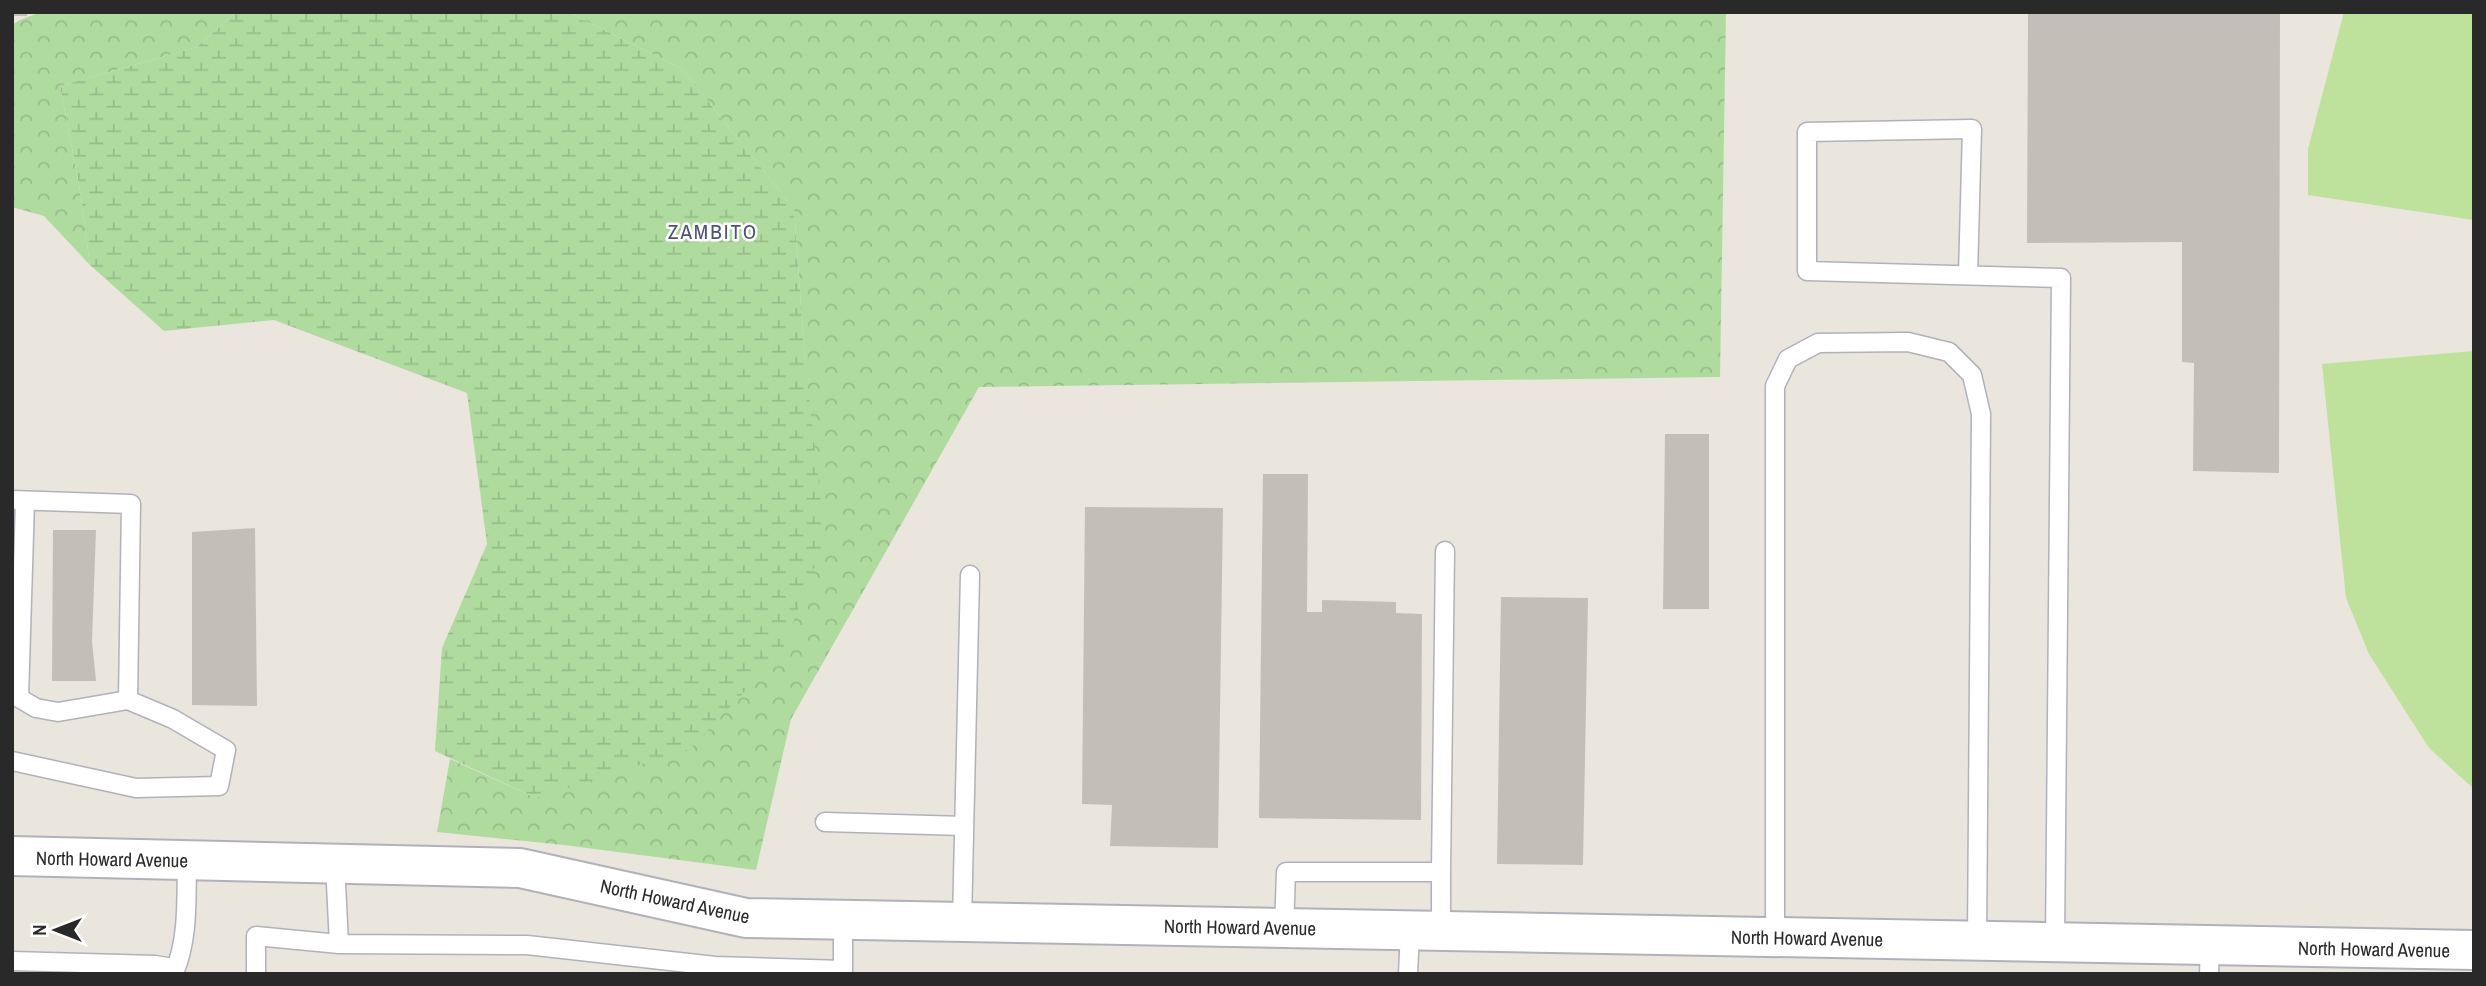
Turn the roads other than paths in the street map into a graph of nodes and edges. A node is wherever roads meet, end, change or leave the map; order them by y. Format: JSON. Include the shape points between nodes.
{"nodes":[{"id":1,"x":1968,"y":275,"type":"junction"},
{"id":2,"x":18,"y":500,"type":"edge"},
{"id":3,"x":1445,"y":551,"type":"dead end"},
{"id":4,"x":970,"y":575,"type":"dead end"},
{"id":5,"x":128,"y":700,"type":"junction"},
{"id":6,"x":12,"y":761,"type":"edge"},
{"id":7,"x":825,"y":822,"type":"dead end"},
{"id":8,"x":964,"y":825,"type":"junction"},
{"id":9,"x":12,"y":856,"type":"edge"},
{"id":10,"x":187,"y":860,"type":"junction"},
{"id":11,"x":335,"y":864,"type":"junction"},
{"id":12,"x":1441,"y":872,"type":"junction"},
{"id":13,"x":843,"y":920,"type":"junction"},
{"id":14,"x":962,"y":922,"type":"junction"},
{"id":15,"x":1284,"y":928,"type":"junction"},
{"id":16,"x":1426,"y":931,"type":"junction"},
{"id":17,"x":1775,"y":937,"type":"junction"},
{"id":18,"x":1976,"y":941,"type":"junction"},
{"id":19,"x":2055,"y":943,"type":"junction"},
{"id":20,"x":339,"y":944,"type":"junction"},
{"id":21,"x":2474,"y":950,"type":"edge"},
{"id":22,"x":2210,"y":960,"type":"edge"},
{"id":23,"x":12,"y":961,"type":"edge"},
{"id":24,"x":843,"y":972,"type":"edge"},
{"id":25,"x":175,"y":974,"type":"edge"},
{"id":26,"x":256,"y":974,"type":"edge"},
{"id":27,"x":1408,"y":974,"type":"edge"}],
"edges":[{"from":1,"to":1,"type":"lane","via":[[1807,271],[1807,132],[1972,129]]},
{"from":1,"to":19,"type":"lane","via":[[2061,278]]},
{"from":2,"to":5,"type":"lane","via":[[131,504]]},
{"from":2,"to":5,"type":"lane","via":[[19,698],[36,708],[58,712]]},
{"from":3,"to":12,"type":"lane"},
{"from":4,"to":8,"type":"lane"},
{"from":5,"to":6,"type":"lane","via":[[173,719],[226,750],[219,786],[136,789]]},
{"from":7,"to":8,"type":"lane"},
{"from":8,"to":14,"type":"lane"},
{"from":9,"to":10,"type":"street","name":"North Howard Avenue"},
{"from":10,"to":11,"type":"street","name":"North Howard Avenue"},
{"from":10,"to":25,"type":"lane","via":[[184,941]]},
{"from":11,"to":13,"type":"street","name":"North Howard Avenue","via":[[520,867],[746,918]]},
{"from":11,"to":20,"type":"lane"},
{"from":12,"to":15,"type":"lane","via":[[1286,872]]},
{"from":12,"to":16,"type":"lane"},
{"from":13,"to":14,"type":"street","name":"North Howard Avenue"},
{"from":13,"to":24,"type":"lane"},
{"from":14,"to":15,"type":"street","name":"North Howard Avenue"},
{"from":15,"to":16,"type":"street","name":"North Howard Avenue"},
{"from":16,"to":17,"type":"street","name":"North Howard Avenue"},
{"from":16,"to":27,"type":"lane"},
{"from":17,"to":18,"type":"street","name":"North Howard Avenue"},
{"from":17,"to":18,"type":"lane","via":[[1775,386],[1788,359],[1818,342],[1908,342],[1949,352],[1972,375],[1981,414]]},
{"from":18,"to":19,"type":"street","name":"North Howard Avenue"},
{"from":19,"to":22,"type":"street","name":"North Howard Avenue"},
{"from":20,"to":24,"type":"lane","via":[[527,945],[715,966]]},
{"from":20,"to":26,"type":"lane","via":[[256,936]]},
{"from":21,"to":22,"type":"street","name":"North Howard Avenue"},
{"from":23,"to":25,"type":"lane","via":[[155,965]]}]}
